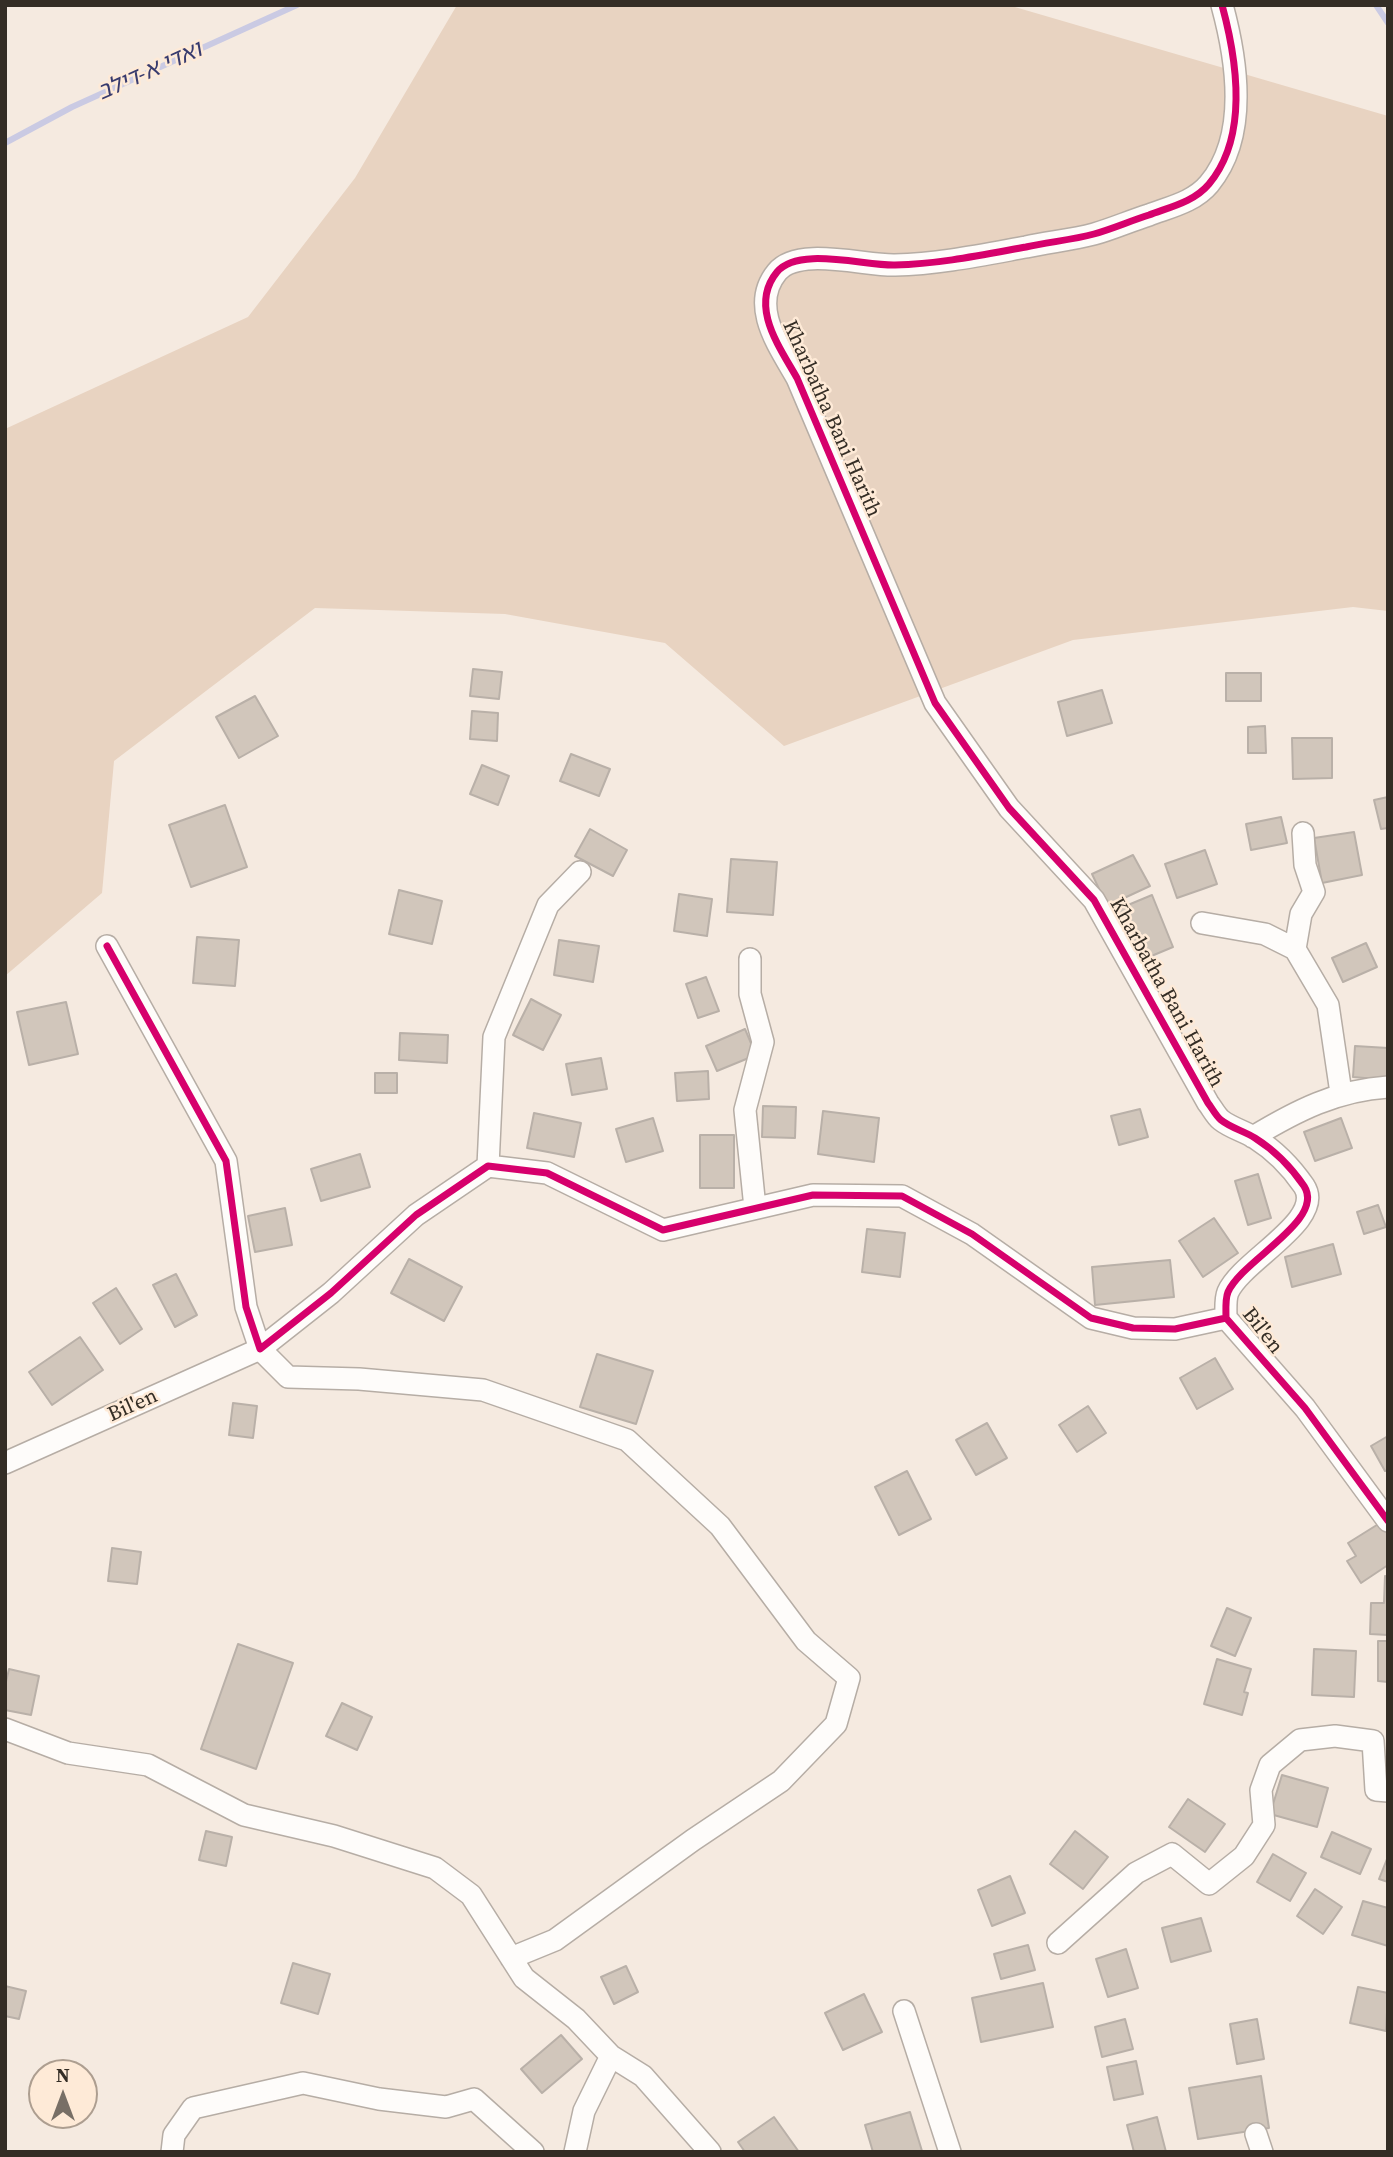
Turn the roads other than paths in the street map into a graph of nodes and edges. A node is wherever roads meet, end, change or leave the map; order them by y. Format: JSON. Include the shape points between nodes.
{"nodes":[{"id":1,"x":1223,"y":5,"type":"edge"},
{"id":2,"x":1303,"y":832,"type":"dead end"},
{"id":3,"x":580,"y":872,"type":"dead end"},
{"id":4,"x":1202,"y":923,"type":"dead end"},
{"id":5,"x":107,"y":946,"type":"dead end"},
{"id":6,"x":1295,"y":949,"type":"junction"},
{"id":7,"x":750,"y":959,"type":"dead end"},
{"id":8,"x":1388,"y":1087,"type":"edge"},
{"id":9,"x":1341,"y":1093,"type":"junction"},
{"id":10,"x":1253,"y":1136,"type":"junction"},
{"id":11,"x":488,"y":1166,"type":"junction"},
{"id":12,"x":755,"y":1208,"type":"junction"},
{"id":13,"x":1226,"y":1318,"type":"junction"},
{"id":14,"x":260,"y":1349,"type":"junction"},
{"id":15,"x":5,"y":1463,"type":"edge"},
{"id":16,"x":1388,"y":1521,"type":"edge"},
{"id":17,"x":5,"y":1729,"type":"edge"},
{"id":18,"x":1388,"y":1791,"type":"edge"},
{"id":19,"x":1058,"y":1943,"type":"dead end"},
{"id":20,"x":511,"y":1958,"type":"junction"},
{"id":21,"x":904,"y":2011,"type":"dead end"},
{"id":22,"x":611,"y":2056,"type":"junction"},
{"id":23,"x":172,"y":2152,"type":"edge"},
{"id":24,"x":533,"y":2152,"type":"edge"},
{"id":25,"x":575,"y":2152,"type":"edge"},
{"id":26,"x":710,"y":2152,"type":"edge"},
{"id":27,"x":950,"y":2152,"type":"edge"}],
"edges":[{"from":1,"to":10,"type":"street","name":"Kharbatha Bani Harith","via":[[1235,82],[1235,122],[1226,155],[1209,184],[1187,201],[1093,234],[950,261],[892,265],[796,259],[778,270],[764,304],[773,335],[797,378],[936,703],[1009,808],[1094,900],[1208,1103],[1221,1120]]},
{"from":2,"to":6,"type":"street","via":[[1305,864],[1314,892],[1301,914]]},
{"from":3,"to":11,"type":"street","via":[[548,905],[494,1037]]},
{"from":4,"to":6,"type":"street","via":[[1265,934]]},
{"from":5,"to":14,"type":"street","via":[[226,1161],[246,1307]]},
{"from":6,"to":9,"type":"street","via":[[1328,1005]]},
{"from":7,"to":12,"type":"street","via":[[750,994],[763,1042],[745,1110]]},
{"from":8,"to":9,"type":"street"},
{"from":9,"to":10,"type":"street"},
{"from":10,"to":13,"type":"street","name":"Bil'en","via":[[1296,1174],[1307,1191],[1308,1205],[1299,1222],[1243,1270],[1227,1294]]},
{"from":11,"to":12,"type":"street","via":[[547,1173],[663,1230]]},
{"from":11,"to":14,"type":"street","name":"Bil'en","via":[[416,1214],[331,1293]]},
{"from":12,"to":13,"type":"street","via":[[813,1195],[902,1196],[972,1234],[1091,1318],[1133,1328],[1175,1329]]},
{"from":13,"to":16,"type":"street","name":"Bil'en","via":[[1306,1408]]},
{"from":14,"to":15,"type":"street","name":"Bil'en"},
{"from":14,"to":20,"type":"street","via":[[288,1377],[483,1390],[627,1440],[720,1526],[806,1640],[849,1678],[836,1724],[782,1781],[555,1940]]},
{"from":17,"to":20,"type":"street","via":[[68,1753],[148,1765],[244,1815],[334,1836],[435,1868],[471,1895]]},
{"from":18,"to":19,"type":"street","via":[[1376,1790],[1373,1741],[1335,1736],[1300,1740],[1270,1765],[1261,1790],[1264,1825],[1244,1856],[1209,1884],[1172,1854],[1136,1873]]},
{"from":20,"to":22,"type":"street","via":[[524,1978],[576,2019]]},
{"from":21,"to":27,"type":"street"},
{"from":22,"to":25,"type":"street","via":[[584,2111]]},
{"from":22,"to":26,"type":"street","via":[[643,2076]]},
{"from":23,"to":24,"type":"street","via":[[174,2135],[193,2108],[303,2083],[446,2107],[474,2099]]}]}
